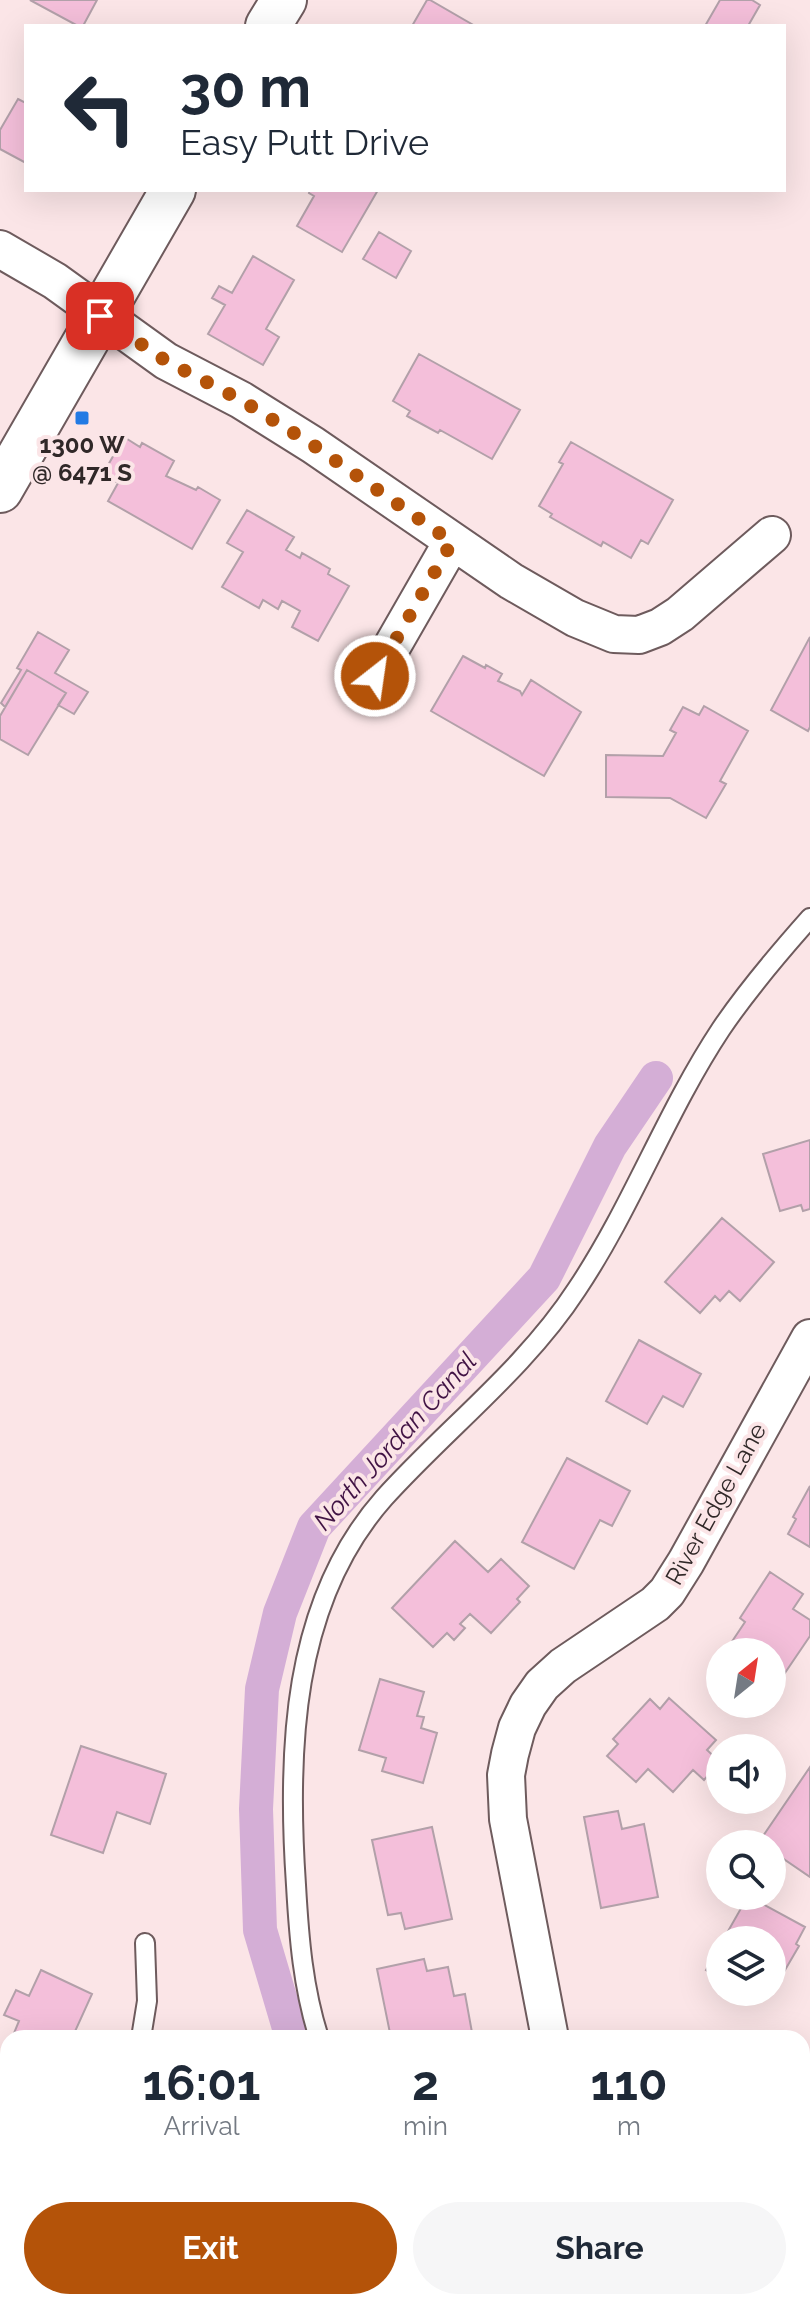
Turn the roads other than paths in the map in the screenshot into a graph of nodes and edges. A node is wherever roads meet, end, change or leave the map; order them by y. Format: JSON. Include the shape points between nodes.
{"nodes":[{"id":1,"x":284,"y":0,"type":"edge"},
{"id":2,"x":269,"y":24,"type":"edge"},
{"id":3,"x":172,"y":192,"type":"edge"},
{"id":4,"x":0,"y":249,"type":"edge"},
{"id":5,"x":100,"y":316,"type":"junction"},
{"id":6,"x":0,"y":490,"type":"edge"},
{"id":7,"x":772,"y":535,"type":"dead end"},
{"id":8,"x":452,"y":542,"type":"junction"},
{"id":9,"x":375,"y":676,"type":"dead end"},
{"id":10,"x":810,"y":918,"type":"edge"},
{"id":11,"x":810,"y":1338,"type":"edge"},
{"id":12,"x":145,"y":1943,"type":"dead end"},
{"id":13,"x":142,"y":2030,"type":"edge"},
{"id":14,"x":317,"y":2030,"type":"edge"},
{"id":15,"x":548,"y":2030,"type":"edge"}],
"edges":[{"from":1,"to":2,"type":"street"},
{"from":3,"to":5,"type":"street"},
{"from":4,"to":5,"type":"street","via":[[55,281]]},
{"from":5,"to":6,"type":"street"},
{"from":5,"to":8,"type":"street","via":[[166,361],[313,445]]},
{"from":7,"to":8,"type":"street","via":[[680,614],[639,635],[614,634],[575,618]]},
{"from":8,"to":9,"type":"street"},
{"from":10,"to":14,"type":"lane","via":[[720,1030],[577,1290],[508,1373],[382,1500],[334,1576],[317,1620],[294,1722],[301,1965]]},
{"from":11,"to":15,"type":"street","name":"River Edge Lane","via":[[667,1592],[542,1685],[517,1728],[506,1775],[508,1819]]},
{"from":12,"to":13,"type":"lane"}]}
